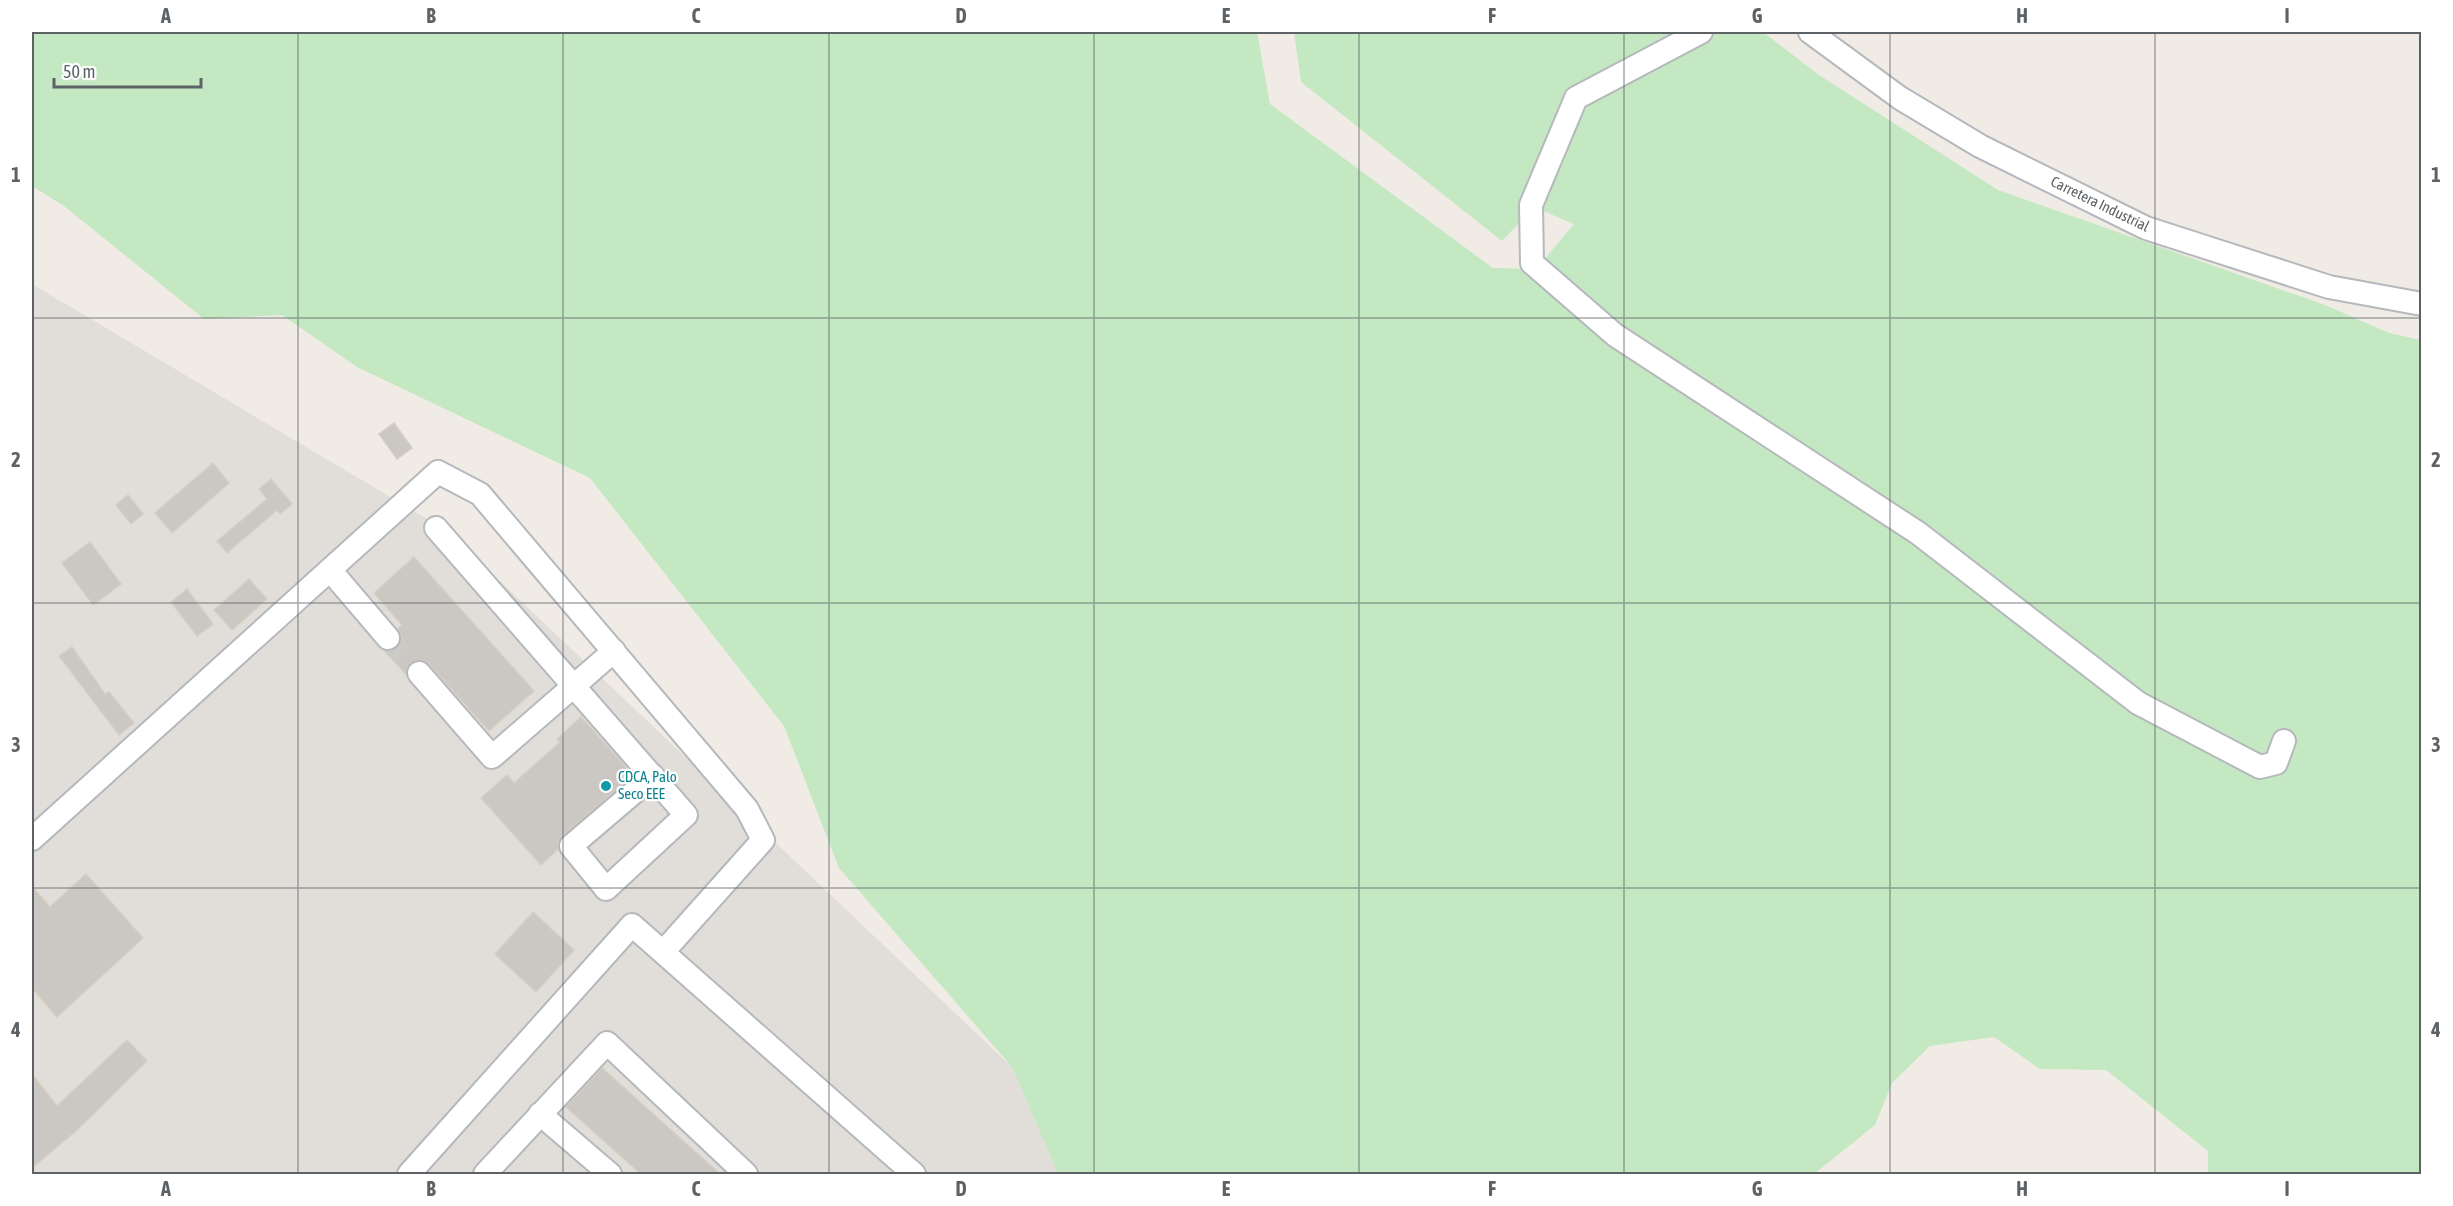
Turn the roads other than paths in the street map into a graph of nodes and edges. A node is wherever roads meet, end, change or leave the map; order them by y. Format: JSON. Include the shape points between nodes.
{"nodes":[{"id":1,"x":1701,"y":32,"type":"edge"},
{"id":2,"x":1810,"y":32,"type":"edge"},
{"id":3,"x":2421,"y":304,"type":"edge"},
{"id":4,"x":436,"y":528,"type":"dead end"},
{"id":5,"x":330,"y":570,"type":"junction"},
{"id":6,"x":388,"y":638,"type":"tunnel mouth"},
{"id":7,"x":614,"y":651,"type":"junction"},
{"id":8,"x":419,"y":673,"type":"tunnel mouth"},
{"id":9,"x":574,"y":687,"type":"junction"},
{"id":10,"x":2284,"y":741,"type":"dead end"},
{"id":11,"x":653,"y":776,"type":"junction"},
{"id":12,"x":32,"y":839,"type":"edge"},
{"id":13,"x":663,"y":952,"type":"junction"},
{"id":14,"x":540,"y":1114,"type":"junction"},
{"id":15,"x":409,"y":1174,"type":"edge"},
{"id":16,"x":486,"y":1174,"type":"edge"},
{"id":17,"x":610,"y":1174,"type":"edge"},
{"id":18,"x":746,"y":1174,"type":"edge"},
{"id":19,"x":914,"y":1174,"type":"edge"}],
"edges":[{"from":1,"to":10,"type":"street","via":[[1576,98],[1531,205],[1532,263],[1615,335],[1918,533],[2138,703],[2260,766],[2276,763]]},
{"from":2,"to":3,"type":"street","name":"Carretera Industrial","via":[[1900,98],[1980,146],[2146,228],[2329,287]]},
{"from":4,"to":9,"type":"street"},
{"from":5,"to":6,"type":"street"},
{"from":5,"to":7,"type":"street","via":[[438,472],[480,494]]},
{"from":5,"to":12,"type":"street"},
{"from":7,"to":9,"type":"street"},
{"from":7,"to":13,"type":"street","via":[[747,808],[763,840]]},
{"from":8,"to":9,"type":"street","via":[[492,757]]},
{"from":9,"to":11,"type":"street"},
{"from":11,"to":11,"type":"street","via":[[686,815],[606,889],[571,846]]},
{"from":13,"to":15,"type":"street","via":[[632,925]]},
{"from":13,"to":19,"type":"street"},
{"from":14,"to":16,"type":"street"},
{"from":14,"to":17,"type":"street"},
{"from":14,"to":18,"type":"street","via":[[607,1044]]}]}
